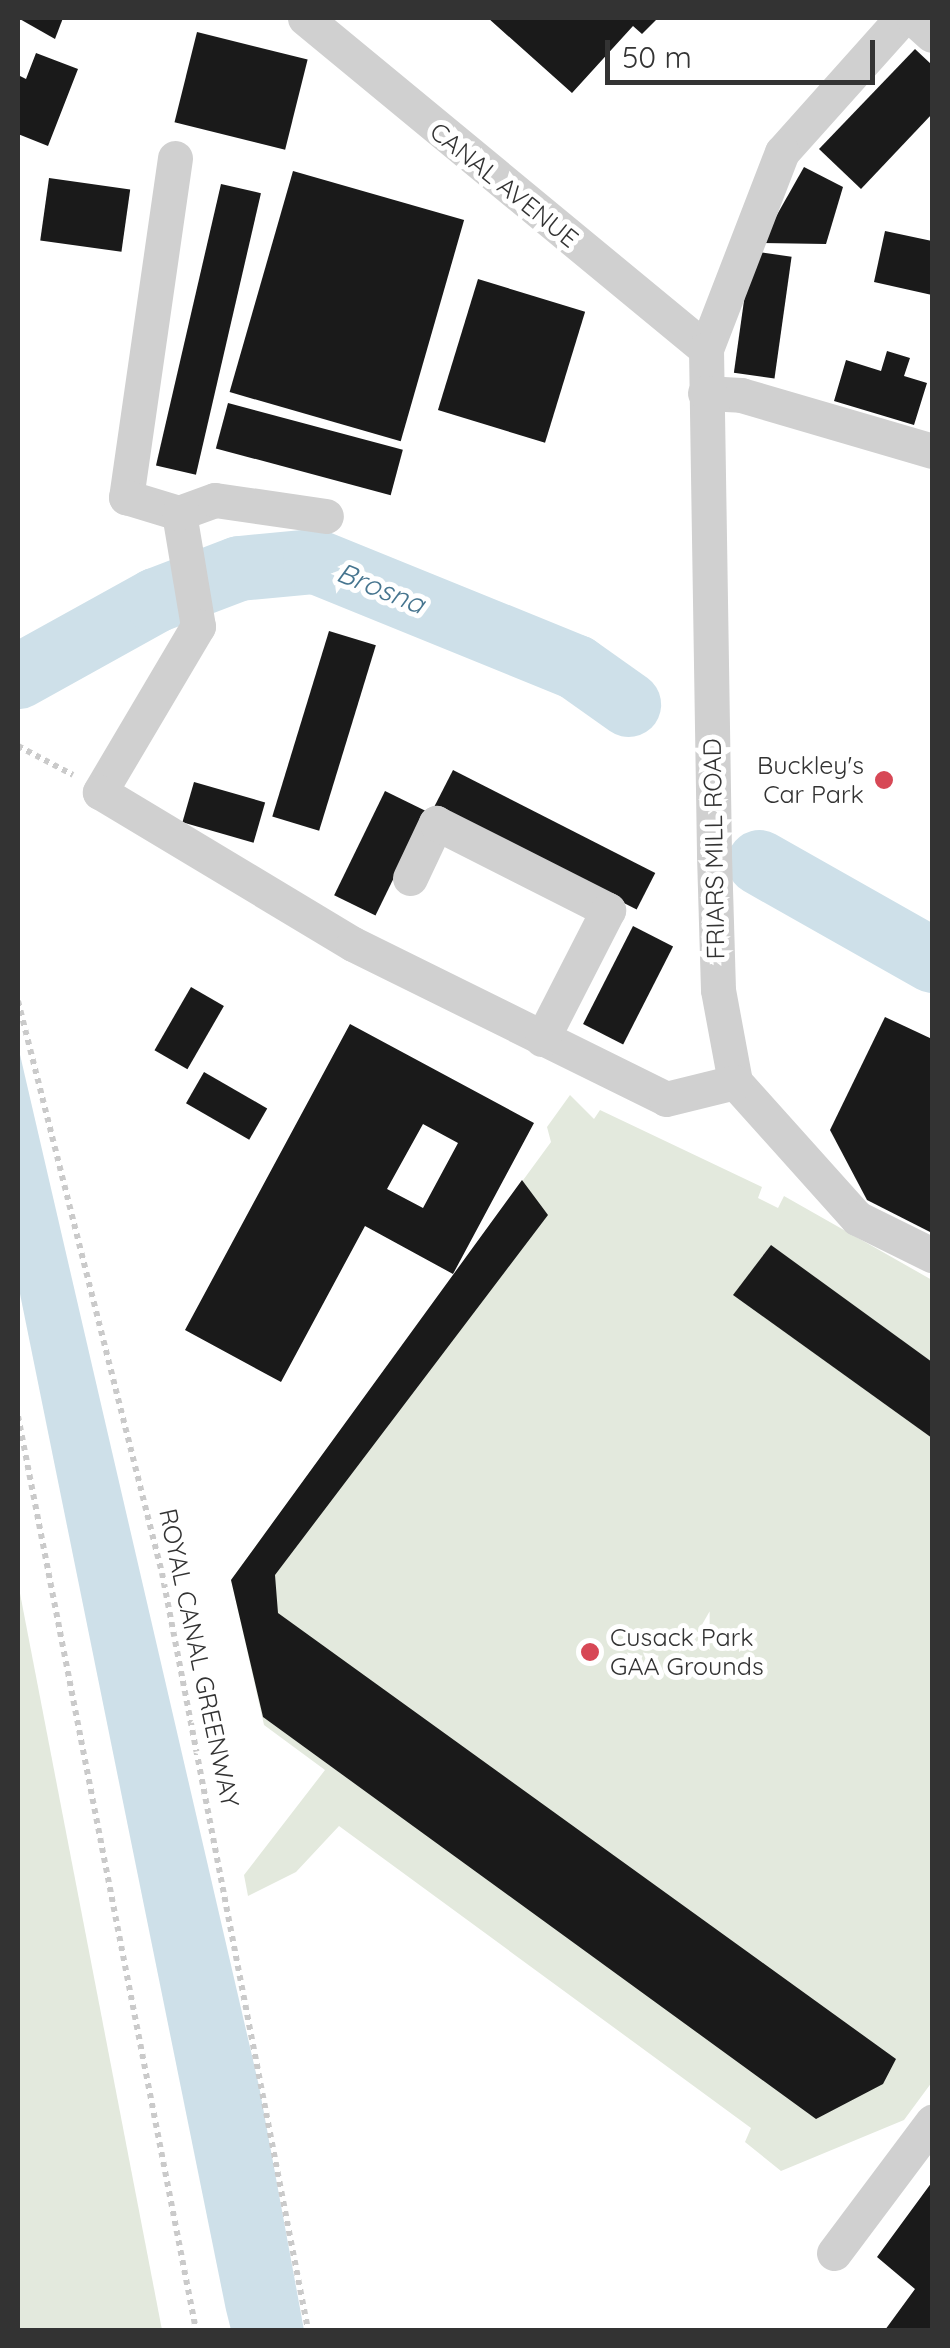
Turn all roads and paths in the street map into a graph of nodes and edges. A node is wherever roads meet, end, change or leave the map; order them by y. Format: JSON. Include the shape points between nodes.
{"nodes":[{"id":1,"x":306,"y":18,"type":"edge"},
{"id":2,"x":902,"y":18,"type":"edge"},
{"id":3,"x":914,"y":18,"type":"edge"},
{"id":4,"x":932,"y":35,"type":"edge"},
{"id":5,"x":175,"y":158,"type":"dead end"},
{"id":6,"x":706,"y":349,"type":"junction"},
{"id":7,"x":705,"y":392,"type":"junction"},
{"id":8,"x":932,"y":452,"type":"edge"},
{"id":9,"x":178,"y":513,"type":"junction"},
{"id":10,"x":326,"y":516,"type":"dead end"},
{"id":11,"x":18,"y":746,"type":"edge"},
{"id":12,"x":100,"y":792,"type":"junction"},
{"id":13,"x":410,"y":878,"type":"dead end"},
{"id":14,"x":18,"y":1001,"type":"edge"},
{"id":15,"x":542,"y":1039,"type":"junction"},
{"id":16,"x":736,"y":1082,"type":"junction"},
{"id":17,"x":932,"y":1255,"type":"edge"},
{"id":18,"x":18,"y":1416,"type":"edge"},
{"id":19,"x":932,"y":2122,"type":"edge"},
{"id":20,"x":834,"y":2253,"type":"dead end"},
{"id":21,"x":196,"y":2330,"type":"edge"},
{"id":22,"x":308,"y":2330,"type":"edge"}],
"edges":[{"from":1,"to":6,"type":"street","name":"CANAL AVENUE"},
{"from":2,"to":6,"type":"street","name":"FRIARS MILL ROAD","via":[[782,152]]},
{"from":3,"to":4,"type":"street"},
{"from":5,"to":9,"type":"street","via":[[126,498]]},
{"from":6,"to":7,"type":"street","name":"FRIARS MILL ROAD"},
{"from":7,"to":8,"type":"street","via":[[742,394]]},
{"from":7,"to":16,"type":"street","name":"FRIARS MILL ROAD","via":[[718,990]]},
{"from":9,"to":10,"type":"street","via":[[215,500]]},
{"from":9,"to":12,"type":"street","via":[[198,626]]},
{"from":11,"to":12,"type":"path"},
{"from":12,"to":15,"type":"street","via":[[354,944]]},
{"from":13,"to":15,"type":"street","via":[[436,823],[608,910]]},
{"from":14,"to":22,"type":"path","name":"ROYAL CANAL GREENWAY","via":[[162,1573]]},
{"from":15,"to":16,"type":"street","via":[[666,1099]]},
{"from":16,"to":17,"type":"street","via":[[857,1218]]},
{"from":18,"to":21,"type":"path"},
{"from":19,"to":20,"type":"street"}]}
